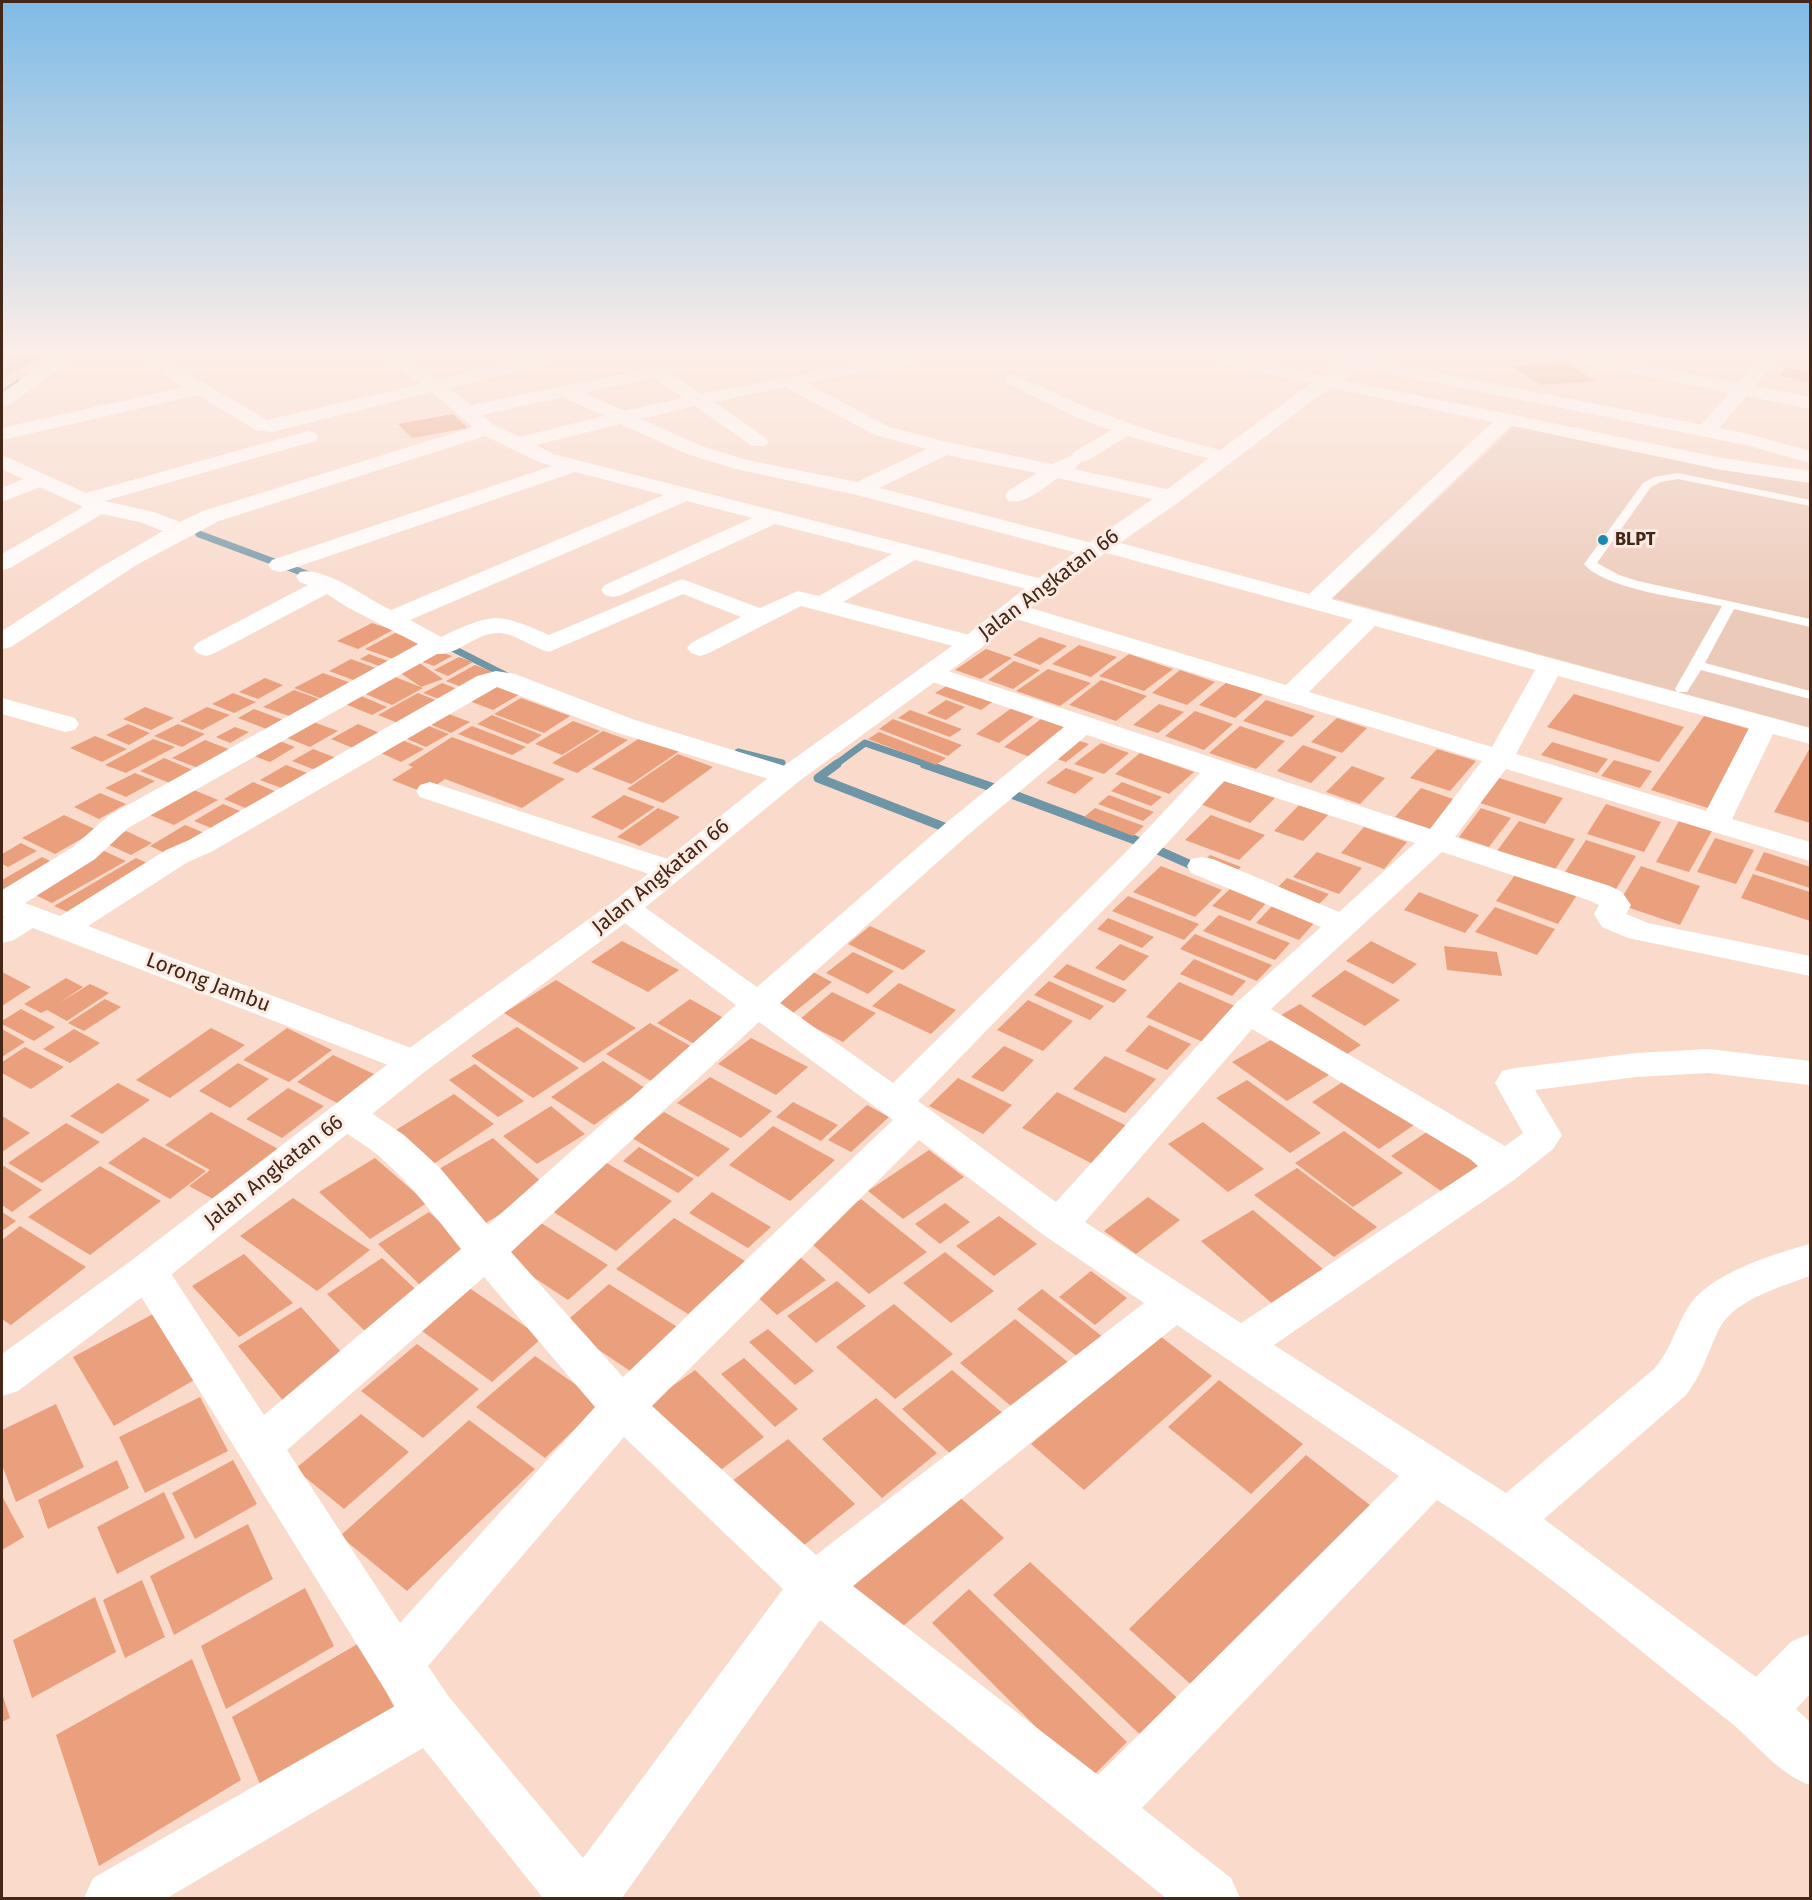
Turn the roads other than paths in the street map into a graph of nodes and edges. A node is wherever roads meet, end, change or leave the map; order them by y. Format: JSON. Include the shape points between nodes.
{"nodes":[{"id":1,"x":301,"y":441,"type":"edge"},
{"id":2,"x":450,"y":441,"type":"edge"},
{"id":3,"x":511,"y":441,"type":"edge"},
{"id":4,"x":530,"y":441,"type":"edge"},
{"id":5,"x":674,"y":441,"type":"edge"},
{"id":6,"x":920,"y":441,"type":"edge"},
{"id":7,"x":1106,"y":441,"type":"edge"},
{"id":8,"x":1167,"y":441,"type":"edge"},
{"id":9,"x":1246,"y":441,"type":"edge"},
{"id":10,"x":1475,"y":441,"type":"edge"},
{"id":11,"x":1626,"y":441,"type":"edge"},
{"id":12,"x":1653,"y":441,"type":"edge"},
{"id":13,"x":1682,"y":441,"type":"edge"},
{"id":14,"x":1741,"y":441,"type":"edge"},
{"id":15,"x":518,"y":444,"type":"junction"},
{"id":16,"x":945,"y":448,"type":"junction"},
{"id":17,"x":1224,"y":457,"type":"junction"},
{"id":18,"x":1810,"y":457,"type":"edge"},
{"id":19,"x":2,"y":461,"type":"edge"},
{"id":20,"x":1810,"y":462,"type":"edge"},
{"id":21,"x":1069,"y":463,"type":"junction"},
{"id":22,"x":572,"y":466,"type":"junction"},
{"id":23,"x":1810,"y":472,"type":"edge"},
{"id":24,"x":1810,"y":477,"type":"edge"},
{"id":25,"x":38,"y":480,"type":"junction"},
{"id":26,"x":866,"y":490,"type":"junction"},
{"id":27,"x":682,"y":495,"type":"junction"},
{"id":28,"x":2,"y":496,"type":"edge"},
{"id":29,"x":1016,"y":496,"type":"dead end"},
{"id":30,"x":1171,"y":497,"type":"junction"},
{"id":31,"x":1810,"y":503,"type":"edge"},
{"id":32,"x":92,"y":504,"type":"junction"},
{"id":33,"x":774,"y":516,"type":"junction"},
{"id":34,"x":818,"y":528,"type":"junction"},
{"id":35,"x":180,"y":530,"type":"junction"},
{"id":36,"x":1098,"y":548,"type":"junction"},
{"id":37,"x":909,"y":554,"type":"junction"},
{"id":38,"x":2,"y":563,"type":"edge"},
{"id":39,"x":328,"y":584,"type":"junction"},
{"id":40,"x":1042,"y":586,"type":"junction"},
{"id":41,"x":613,"y":590,"type":"dead end"},
{"id":42,"x":1315,"y":601,"type":"junction"},
{"id":43,"x":824,"y":603,"type":"junction"},
{"id":44,"x":1730,"y":604,"type":"junction"},
{"id":45,"x":1012,"y":610,"type":"junction"},
{"id":46,"x":760,"y":616,"type":"junction"},
{"id":47,"x":1370,"y":617,"type":"junction"},
{"id":48,"x":393,"y":618,"type":"junction"},
{"id":49,"x":1810,"y":623,"type":"edge"},
{"id":50,"x":2,"y":642,"type":"edge"},
{"id":51,"x":972,"y":643,"type":"junction"},
{"id":52,"x":437,"y":645,"type":"junction"},
{"id":53,"x":206,"y":648,"type":"dead end"},
{"id":54,"x":700,"y":648,"type":"dead end"},
{"id":55,"x":1697,"y":665,"type":"junction"},
{"id":56,"x":1550,"y":666,"type":"junction"},
{"id":57,"x":483,"y":667,"type":"junction"},
{"id":58,"x":930,"y":673,"type":"junction"},
{"id":59,"x":1292,"y":694,"type":"junction"},
{"id":60,"x":1679,"y":695,"type":"junction"},
{"id":61,"x":1810,"y":695,"type":"edge"},
{"id":62,"x":2,"y":706,"type":"edge"},
{"id":63,"x":65,"y":724,"type":"dead end"},
{"id":64,"x":1084,"y":724,"type":"junction"},
{"id":65,"x":1764,"y":724,"type":"junction"},
{"id":66,"x":1810,"y":736,"type":"edge"},
{"id":67,"x":1500,"y":757,"type":"junction"},
{"id":68,"x":1219,"y":770,"type":"junction"},
{"id":69,"x":795,"y":771,"type":"junction"},
{"id":70,"x":430,"y":791,"type":"dead end"},
{"id":71,"x":1715,"y":823,"type":"junction"},
{"id":72,"x":1437,"y":840,"type":"junction"},
{"id":73,"x":1810,"y":852,"type":"edge"},
{"id":74,"x":1202,"y":866,"type":"dead end"},
{"id":75,"x":669,"y":870,"type":"junction"},
{"id":76,"x":11,"y":908,"type":"edge"},
{"id":77,"x":625,"y":908,"type":"junction"},
{"id":78,"x":1343,"y":925,"type":"junction"},
{"id":79,"x":63,"y":928,"type":"junction"},
{"id":80,"x":2,"y":933,"type":"edge"},
{"id":81,"x":1810,"y":966,"type":"edge"},
{"id":82,"x":757,"y":1005,"type":"junction"},
{"id":83,"x":1248,"y":1011,"type":"junction"},
{"id":84,"x":414,"y":1062,"type":"junction"},
{"id":85,"x":1810,"y":1072,"type":"edge"},
{"id":86,"x":906,"y":1111,"type":"junction"},
{"id":87,"x":348,"y":1114,"type":"junction"},
{"id":88,"x":1500,"y":1170,"type":"junction"},
{"id":89,"x":1059,"y":1225,"type":"junction"},
{"id":90,"x":486,"y":1251,"type":"junction"},
{"id":91,"x":1810,"y":1260,"type":"edge"},
{"id":92,"x":147,"y":1271,"type":"junction"},
{"id":93,"x":1176,"y":1302,"type":"junction"},
{"id":94,"x":1240,"y":1346,"type":"junction"},
{"id":95,"x":2,"y":1378,"type":"edge"},
{"id":96,"x":622,"y":1407,"type":"junction"},
{"id":97,"x":260,"y":1446,"type":"junction"},
{"id":98,"x":1433,"y":1473,"type":"junction"},
{"id":99,"x":1509,"y":1520,"type":"junction"},
{"id":100,"x":815,"y":1586,"type":"junction"},
{"id":101,"x":1810,"y":1658,"type":"edge"},
{"id":102,"x":397,"y":1664,"type":"junction"},
{"id":103,"x":1759,"y":1711,"type":"junction"},
{"id":104,"x":430,"y":1715,"type":"junction"},
{"id":105,"x":1810,"y":1758,"type":"edge"},
{"id":106,"x":1100,"y":1812,"type":"junction"},
{"id":107,"x":113,"y":1899,"type":"edge"},
{"id":108,"x":579,"y":1899,"type":"edge"},
{"id":109,"x":588,"y":1899,"type":"edge"},
{"id":110,"x":1210,"y":1899,"type":"edge"}],
"edges":[{"from":1,"to":32,"type":"main road"},
{"from":2,"to":35,"type":"main road","via":[[244,505]]},
{"from":3,"to":15,"type":"main road"},
{"from":4,"to":15,"type":"main road"},
{"from":5,"to":26,"type":"main road","via":[[697,451],[792,477]]},
{"from":6,"to":16,"type":"main road"},
{"from":7,"to":21,"type":"main road"},
{"from":8,"to":17,"type":"main road"},
{"from":9,"to":17,"type":"main road","name":"Jalan Angkatan 66"},
{"from":10,"to":42,"type":"main road"},
{"from":11,"to":24,"type":"main road","via":[[1722,464]]},
{"from":12,"to":23,"type":"main road"},
{"from":13,"to":20,"type":"main road"},
{"from":14,"to":18,"type":"main road"},
{"from":15,"to":22,"type":"main road"},
{"from":16,"to":21,"type":"main road"},
{"from":16,"to":26,"type":"main road"},
{"from":17,"to":30,"type":"main road","name":"Jalan Angkatan 66"},
{"from":19,"to":25,"type":"main road"},
{"from":21,"to":29,"type":"main road"},
{"from":21,"to":30,"type":"main road"},
{"from":22,"to":27,"type":"main road"},
{"from":22,"to":39,"type":"main road","via":[[287,562]]},
{"from":25,"to":28,"type":"main road"},
{"from":25,"to":32,"type":"main road"},
{"from":26,"to":34,"type":"main road"},
{"from":26,"to":36,"type":"main road"},
{"from":27,"to":33,"type":"main road"},
{"from":27,"to":48,"type":"main road"},
{"from":30,"to":36,"type":"main road","name":"Jalan Angkatan 66"},
{"from":31,"to":44,"type":"lane","via":[[1702,480],[1667,477],[1647,485],[1591,560],[1598,572],[1614,578]]},
{"from":32,"to":35,"type":"main road"},
{"from":32,"to":38,"type":"main road"},
{"from":33,"to":34,"type":"main road"},
{"from":33,"to":41,"type":"main road"},
{"from":34,"to":37,"type":"main road"},
{"from":35,"to":50,"type":"main road"},
{"from":36,"to":40,"type":"main road","name":"Jalan Angkatan 66"},
{"from":36,"to":42,"type":"main road"},
{"from":37,"to":40,"type":"main road"},
{"from":37,"to":43,"type":"main road"},
{"from":39,"to":48,"type":"main road"},
{"from":39,"to":53,"type":"main road"},
{"from":40,"to":45,"type":"main road","name":"Jalan Angkatan 66"},
{"from":42,"to":47,"type":"main road"},
{"from":43,"to":46,"type":"main road","via":[[798,597]]},
{"from":43,"to":51,"type":"main road"},
{"from":44,"to":49,"type":"lane"},
{"from":44,"to":55,"type":"lane"},
{"from":45,"to":51,"type":"main road","name":"Jalan Angkatan 66"},
{"from":45,"to":59,"type":"main road"},
{"from":46,"to":52,"type":"main road","via":[[682,586],[549,644],[506,625],[485,626]]},
{"from":46,"to":54,"type":"main road"},
{"from":47,"to":56,"type":"main road"},
{"from":47,"to":59,"type":"main road"},
{"from":48,"to":52,"type":"main road"},
{"from":51,"to":58,"type":"main road","name":"Jalan Angkatan 66"},
{"from":52,"to":57,"type":"main road"},
{"from":52,"to":76,"type":"main road","via":[[118,822]]},
{"from":55,"to":60,"type":"lane"},
{"from":55,"to":61,"type":"lane"},
{"from":56,"to":60,"type":"main road"},
{"from":56,"to":67,"type":"main road"},
{"from":57,"to":69,"type":"main road","via":[[625,726]]},
{"from":57,"to":79,"type":"main road","via":[[486,682],[177,856]]},
{"from":58,"to":64,"type":"main road"},
{"from":58,"to":69,"type":"main road","name":"Jalan Angkatan 66"},
{"from":59,"to":67,"type":"main road"},
{"from":60,"to":65,"type":"main road"},
{"from":62,"to":63,"type":"main road"},
{"from":64,"to":68,"type":"main road"},
{"from":64,"to":82,"type":"main road"},
{"from":65,"to":66,"type":"main road"},
{"from":65,"to":71,"type":"main road"},
{"from":67,"to":71,"type":"main road"},
{"from":67,"to":72,"type":"main road"},
{"from":68,"to":72,"type":"main road"},
{"from":68,"to":86,"type":"main road"},
{"from":69,"to":75,"type":"main road","name":"Jalan Angkatan 66"},
{"from":70,"to":75,"type":"main road"},
{"from":71,"to":73,"type":"main road"},
{"from":72,"to":78,"type":"main road"},
{"from":72,"to":81,"type":"main road","via":[[1606,897],[1615,905],[1610,914],[1613,920],[1631,928]]},
{"from":74,"to":78,"type":"main road"},
{"from":75,"to":77,"type":"main road","name":"Jalan Angkatan 66"},
{"from":76,"to":79,"type":"main road","name":"Lorong Jambu"},
{"from":76,"to":80,"type":"main road"},
{"from":77,"to":82,"type":"main road"},
{"from":77,"to":84,"type":"main road","name":"Jalan Angkatan 66"},
{"from":78,"to":83,"type":"main road"},
{"from":79,"to":84,"type":"main road","name":"Lorong Jambu"},
{"from":82,"to":86,"type":"main road"},
{"from":82,"to":90,"type":"main road"},
{"from":83,"to":88,"type":"main road","via":[[1483,1149],[1496,1160]]},
{"from":83,"to":89,"type":"main road"},
{"from":84,"to":87,"type":"main road","name":"Jalan Angkatan 66"},
{"from":85,"to":88,"type":"main road","via":[[1709,1061],[1523,1077],[1513,1083],[1543,1135]]},
{"from":86,"to":89,"type":"main road"},
{"from":86,"to":96,"type":"main road"},
{"from":87,"to":90,"type":"main road","via":[[391,1145],[426,1179]]},
{"from":87,"to":92,"type":"main road","name":"Jalan Angkatan 66"},
{"from":88,"to":94,"type":"main road"},
{"from":89,"to":93,"type":"main road"},
{"from":90,"to":96,"type":"main road"},
{"from":90,"to":97,"type":"main road"},
{"from":91,"to":99,"type":"main road","via":[[1744,1286],[1711,1307],[1702,1320],[1690,1355],[1670,1382]]},
{"from":92,"to":95,"type":"main road","name":"Jalan Angkatan 66"},
{"from":92,"to":97,"type":"main road"},
{"from":93,"to":94,"type":"main road"},
{"from":93,"to":100,"type":"main road"},
{"from":94,"to":98,"type":"main road"},
{"from":96,"to":100,"type":"main road"},
{"from":96,"to":102,"type":"main road"},
{"from":97,"to":102,"type":"main road"},
{"from":98,"to":99,"type":"main road"},
{"from":98,"to":106,"type":"main road"},
{"from":99,"to":103,"type":"main road"},
{"from":100,"to":106,"type":"main road"},
{"from":100,"to":109,"type":"main road"},
{"from":101,"to":103,"type":"main road"},
{"from":102,"to":104,"type":"main road"},
{"from":103,"to":105,"type":"main road"},
{"from":104,"to":107,"type":"main road"},
{"from":104,"to":108,"type":"main road"},
{"from":106,"to":110,"type":"main road"}]}
